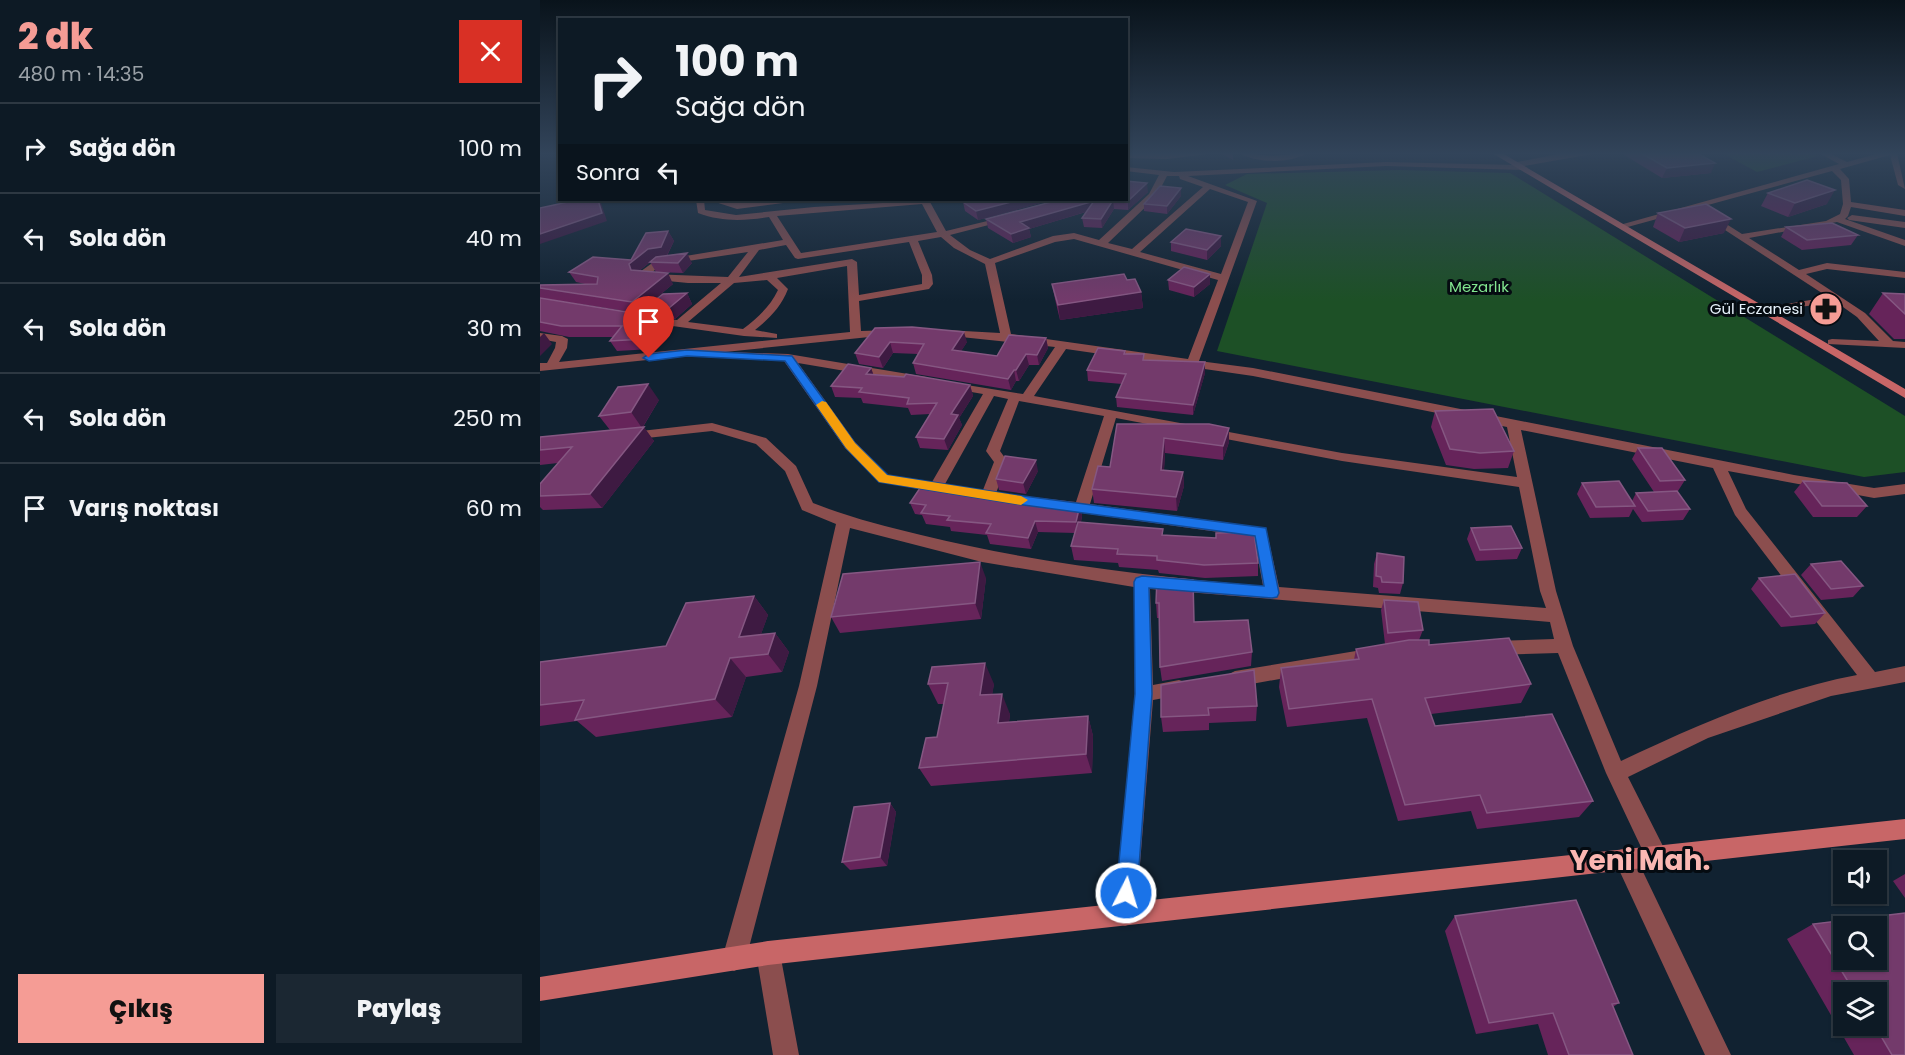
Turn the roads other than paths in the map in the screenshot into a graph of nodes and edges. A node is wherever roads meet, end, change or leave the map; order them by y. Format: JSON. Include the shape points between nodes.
{"nodes":[{"id":1,"x":700,"y":202,"type":"edge"},
{"id":2,"x":722,"y":202,"type":"edge"},
{"id":3,"x":766,"y":202,"type":"edge"},
{"id":4,"x":909,"y":202,"type":"edge"},
{"id":5,"x":926,"y":202,"type":"edge"},
{"id":6,"x":1145,"y":202,"type":"edge"},
{"id":7,"x":1191,"y":202,"type":"edge"},
{"id":8,"x":1253,"y":202,"type":"edge"},
{"id":9,"x":1585,"y":202,"type":"edge"},
{"id":10,"x":1711,"y":202,"type":"edge"},
{"id":11,"x":1847,"y":204,"type":"joint"},
{"id":12,"x":1694,"y":207,"type":"junction"},
{"id":13,"x":1905,"y":213,"type":"edge"},
{"id":14,"x":771,"y":214,"type":"junction"},
{"id":15,"x":1017,"y":215,"type":"edge"},
{"id":16,"x":1840,"y":218,"type":"junction"},
{"id":17,"x":1624,"y":225,"type":"junction"},
{"id":18,"x":1905,"y":225,"type":"edge"},
{"id":19,"x":944,"y":234,"type":"junction"},
{"id":20,"x":1741,"y":237,"type":"junction"},
{"id":21,"x":912,"y":238,"type":"junction"},
{"id":22,"x":789,"y":242,"type":"junction"},
{"id":23,"x":1102,"y":243,"type":"junction"},
{"id":24,"x":1905,"y":243,"type":"edge"},
{"id":25,"x":756,"y":248,"type":"junction"},
{"id":26,"x":1133,"y":253,"type":"junction"},
{"id":27,"x":990,"y":262,"type":"junction"},
{"id":28,"x":1798,"y":273,"type":"junction"},
{"id":29,"x":1905,"y":275,"type":"edge"},
{"id":30,"x":770,"y":276,"type":"junction"},
{"id":31,"x":1224,"y":278,"type":"junction"},
{"id":32,"x":688,"y":280,"type":"junction"},
{"id":33,"x":731,"y":280,"type":"junction"},
{"id":34,"x":672,"y":293,"type":"edge"},
{"id":35,"x":853,"y":299,"type":"junction"},
{"id":36,"x":1838,"y":299,"type":"junction"},
{"id":37,"x":657,"y":306,"type":"edge"},
{"id":38,"x":1775,"y":309,"type":"junction"},
{"id":39,"x":678,"y":325,"type":"junction"},
{"id":40,"x":899,"y":332,"type":"edge"},
{"id":41,"x":931,"y":332,"type":"edge"},
{"id":42,"x":744,"y":333,"type":"junction"},
{"id":43,"x":856,"y":334,"type":"junction"},
{"id":44,"x":540,"y":336,"type":"edge"},
{"id":45,"x":1006,"y":337,"type":"junction"},
{"id":46,"x":800,"y":339,"type":"junction"},
{"id":47,"x":1832,"y":342,"type":"junction"},
{"id":48,"x":1889,"y":344,"type":"junction"},
{"id":49,"x":1064,"y":345,"type":"junction"},
{"id":50,"x":1905,"y":345,"type":"edge"},
{"id":51,"x":687,"y":353,"type":"junction"},
{"id":52,"x":788,"y":358,"type":"junction"},
{"id":53,"x":1192,"y":363,"type":"junction"},
{"id":54,"x":546,"y":367,"type":"edge"},
{"id":55,"x":1905,"y":382,"type":"edge"},
{"id":56,"x":990,"y":392,"type":"junction"},
{"id":57,"x":1905,"y":394,"type":"edge"},
{"id":58,"x":1021,"y":397,"type":"junction"},
{"id":59,"x":1111,"y":413,"type":"junction"},
{"id":60,"x":1513,"y":425,"type":"junction"},
{"id":61,"x":609,"y":438,"type":"edge"},
{"id":62,"x":1718,"y":465,"type":"junction"},
{"id":63,"x":1525,"y":483,"type":"junction"},
{"id":64,"x":936,"y":487,"type":"junction"},
{"id":65,"x":957,"y":490,"type":"edge"},
{"id":66,"x":1904,"y":491,"type":"edge"},
{"id":67,"x":1082,"y":508,"type":"junction"},
{"id":68,"x":844,"y":521,"type":"junction"},
{"id":69,"x":1142,"y":582,"type":"junction"},
{"id":70,"x":1272,"y":593,"type":"junction"},
{"id":71,"x":1557,"y":616,"type":"junction"},
{"id":72,"x":1564,"y":646,"type":"junction"},
{"id":73,"x":1472,"y":648,"type":"edge"},
{"id":74,"x":1391,"y":652,"type":"edge"},
{"id":75,"x":1905,"y":674,"type":"edge"},
{"id":76,"x":1871,"y":680,"type":"junction"},
{"id":77,"x":1214,"y":682,"type":"edge"},
{"id":78,"x":1191,"y":686,"type":"edge"},
{"id":79,"x":1144,"y":694,"type":"junction"},
{"id":80,"x":1616,"y":773,"type":"junction"},
{"id":81,"x":1905,"y":829,"type":"edge"},
{"id":82,"x":1657,"y":856,"type":"junction"},
{"id":83,"x":1625,"y":860,"type":"junction"},
{"id":84,"x":1125,"y":915,"type":"junction"},
{"id":85,"x":768,"y":953,"type":"junction"},
{"id":86,"x":734,"y":958,"type":"junction"},
{"id":87,"x":540,"y":989,"type":"edge"},
{"id":88,"x":786,"y":1055,"type":"edge"},
{"id":89,"x":1718,"y":1055,"type":"edge"}],
"edges":[{"from":1,"to":14,"type":"street","via":[[701,211],[712,216]]},
{"from":2,"to":3,"type":"street","via":[[737,206]]},
{"from":4,"to":14,"type":"street"},
{"from":5,"to":19,"type":"street","via":[[933,222]]},
{"from":6,"to":23,"type":"street"},
{"from":7,"to":26,"type":"street"},
{"from":8,"to":31,"type":"street"},
{"from":9,"to":17,"type":"main road"},
{"from":10,"to":12,"type":"street"},
{"from":11,"to":13,"type":"street"},
{"from":11,"to":16,"type":"street"},
{"from":12,"to":17,"type":"street"},
{"from":12,"to":20,"type":"street"},
{"from":14,"to":22,"type":"street"},
{"from":15,"to":19,"type":"street"},
{"from":16,"to":18,"type":"street"},
{"from":16,"to":20,"type":"street"},
{"from":16,"to":24,"type":"street"},
{"from":17,"to":38,"type":"main road"},
{"from":17,"to":57,"type":"main road"},
{"from":19,"to":21,"type":"street"},
{"from":19,"to":27,"type":"street","via":[[960,251]]},
{"from":20,"to":28,"type":"street"},
{"from":21,"to":22,"type":"street","via":[[798,256]]},
{"from":21,"to":35,"type":"street","via":[[928,284]]},
{"from":22,"to":25,"type":"street"},
{"from":23,"to":26,"type":"street"},
{"from":23,"to":27,"type":"street","via":[[1063,237]]},
{"from":25,"to":32,"type":"street","via":[[658,263],[641,276]]},
{"from":25,"to":33,"type":"street"},
{"from":26,"to":31,"type":"street"},
{"from":27,"to":45,"type":"street"},
{"from":28,"to":29,"type":"street","via":[[1827,266]]},
{"from":28,"to":36,"type":"street"},
{"from":30,"to":33,"type":"street"},
{"from":30,"to":35,"type":"street","via":[[852,262]]},
{"from":30,"to":42,"type":"street","via":[[783,289],[780,298]]},
{"from":31,"to":53,"type":"street"},
{"from":32,"to":33,"type":"street"},
{"from":32,"to":34,"type":"street"},
{"from":33,"to":39,"type":"street"},
{"from":35,"to":43,"type":"street"},
{"from":36,"to":38,"type":"street"},
{"from":36,"to":48,"type":"street","via":[[1861,315]]},
{"from":37,"to":39,"type":"street","via":[[636,318]]},
{"from":38,"to":47,"type":"main road"},
{"from":39,"to":42,"type":"street"},
{"from":40,"to":43,"type":"street"},
{"from":41,"to":45,"type":"street"},
{"from":42,"to":46,"type":"street"},
{"from":43,"to":46,"type":"street"},
{"from":44,"to":54,"type":"street","via":[[562,339],[561,348]]},
{"from":45,"to":49,"type":"street"},
{"from":46,"to":51,"type":"street"},
{"from":47,"to":48,"type":"street"},
{"from":47,"to":55,"type":"main road"},
{"from":48,"to":50,"type":"street"},
{"from":49,"to":53,"type":"street"},
{"from":49,"to":58,"type":"street"},
{"from":51,"to":52,"type":"street"},
{"from":51,"to":54,"type":"street"},
{"from":52,"to":56,"type":"street"},
{"from":52,"to":64,"type":"street","via":[[850,446],[884,479]]},
{"from":53,"to":60,"type":"street"},
{"from":56,"to":58,"type":"street"},
{"from":56,"to":64,"type":"street"},
{"from":58,"to":59,"type":"street"},
{"from":58,"to":67,"type":"street","via":[[993,451],[1001,462],[983,494]]},
{"from":59,"to":63,"type":"street","via":[[1342,457]]},
{"from":59,"to":67,"type":"street"},
{"from":60,"to":62,"type":"street"},
{"from":60,"to":63,"type":"street"},
{"from":61,"to":68,"type":"street","via":[[712,428],[761,441],[791,469],[807,506]]},
{"from":62,"to":66,"type":"street","via":[[1874,493]]},
{"from":62,"to":76,"type":"street","via":[[1740,511]]},
{"from":63,"to":71,"type":"street"},
{"from":64,"to":65,"type":"street"},
{"from":67,"to":70,"type":"street","via":[[1261,532]]},
{"from":68,"to":69,"type":"street","via":[[982,556]]},
{"from":68,"to":86,"type":"street","via":[[790,759]]},
{"from":69,"to":70,"type":"street"},
{"from":69,"to":79,"type":"street"},
{"from":70,"to":71,"type":"street"},
{"from":71,"to":72,"type":"street"},
{"from":72,"to":73,"type":"street"},
{"from":72,"to":80,"type":"street"},
{"from":74,"to":77,"type":"street"},
{"from":75,"to":76,"type":"street"},
{"from":76,"to":80,"type":"street","via":[[1831,688],[1703,730]]},
{"from":78,"to":79,"type":"street"},
{"from":79,"to":84,"type":"street"},
{"from":80,"to":82,"type":"street"},
{"from":81,"to":82,"type":"main road"},
{"from":82,"to":83,"type":"main road"},
{"from":83,"to":84,"type":"main road"},
{"from":83,"to":89,"type":"street"},
{"from":84,"to":85,"type":"main road"},
{"from":85,"to":86,"type":"main road"},
{"from":85,"to":88,"type":"street"},
{"from":86,"to":87,"type":"main road"}]}
